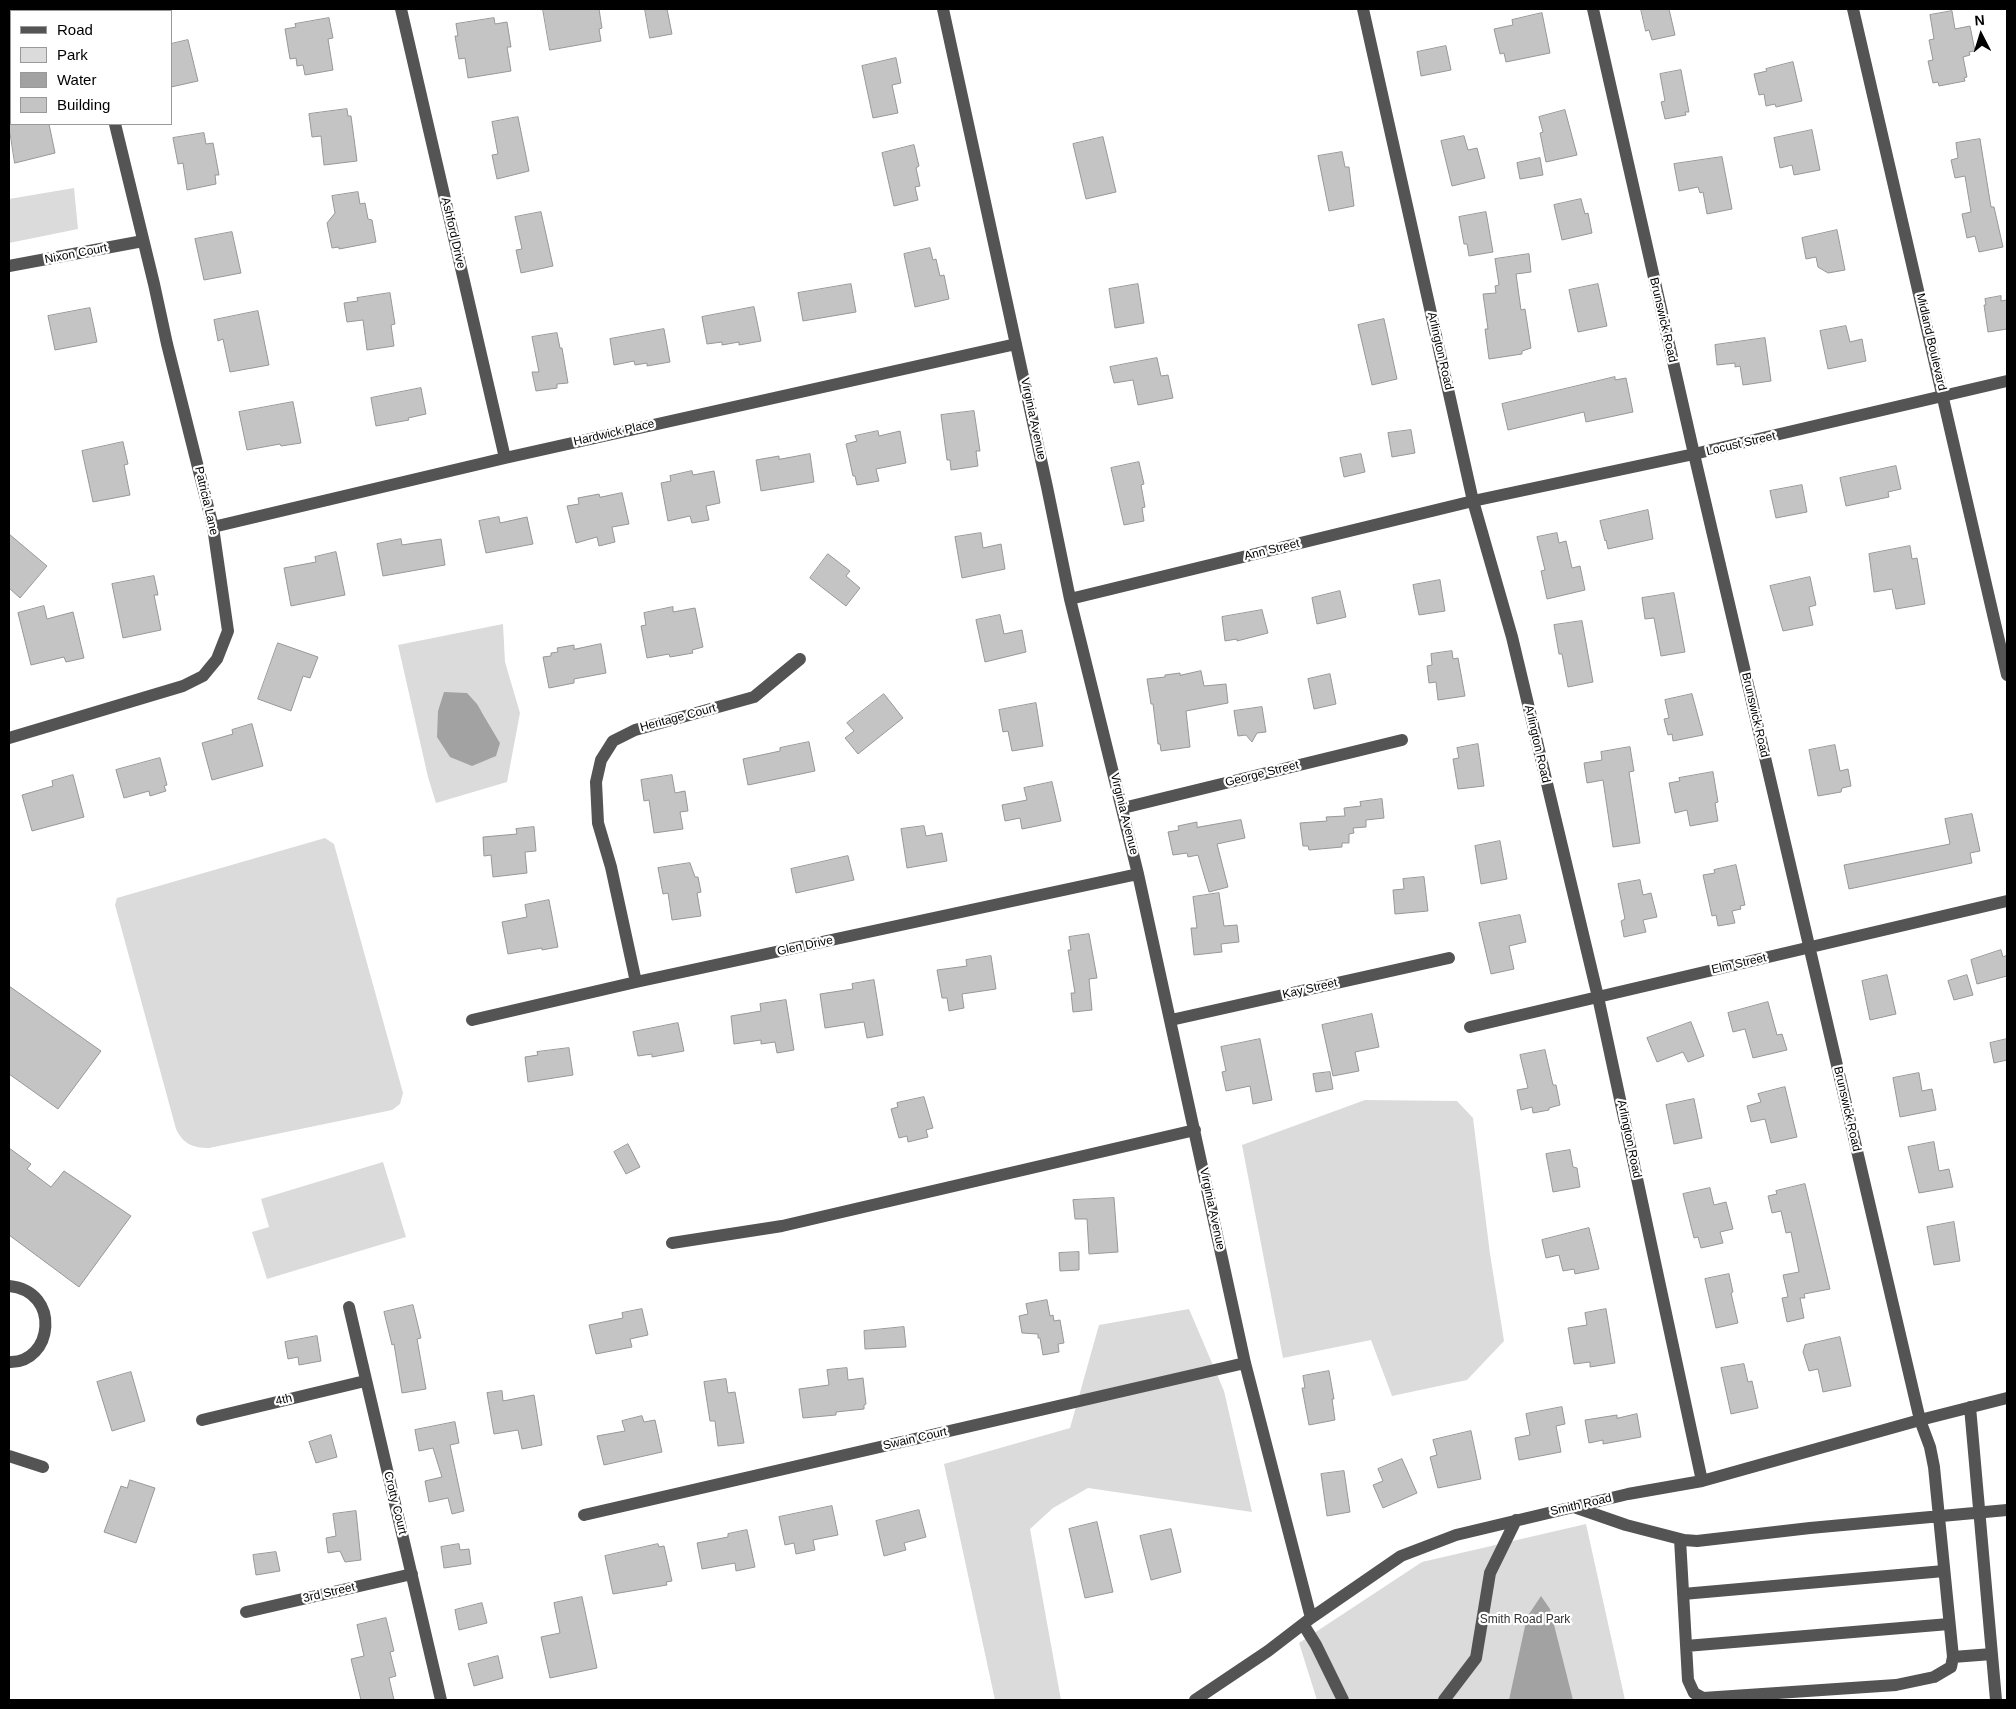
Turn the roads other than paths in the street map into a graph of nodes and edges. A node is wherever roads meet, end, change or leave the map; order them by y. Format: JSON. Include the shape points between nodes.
{"nodes":[{"id":1,"x":401,"y":9,"type":"edge"},
{"id":2,"x":943,"y":9,"type":"edge"},
{"id":3,"x":1363,"y":9,"type":"edge"},
{"id":4,"x":1593,"y":9,"type":"edge"},
{"id":5,"x":1853,"y":9,"type":"edge"},
{"id":6,"x":115,"y":125,"type":"edge"},
{"id":7,"x":142,"y":241,"type":"junction"},
{"id":8,"x":9,"y":266,"type":"edge"},
{"id":9,"x":1016,"y":344,"type":"junction"},
{"id":10,"x":2007,"y":381,"type":"edge"},
{"id":11,"x":1944,"y":397,"type":"junction"},
{"id":12,"x":1694,"y":454,"type":"junction"},
{"id":13,"x":505,"y":458,"type":"junction"},
{"id":14,"x":1473,"y":501,"type":"junction"},
{"id":15,"x":213,"y":527,"type":"junction"},
{"id":16,"x":1070,"y":599,"type":"junction"},
{"id":17,"x":800,"y":659,"type":"dead end"},
{"id":18,"x":2007,"y":675,"type":"edge"},
{"id":19,"x":9,"y":738,"type":"edge"},
{"id":20,"x":1402,"y":740,"type":"dead end"},
{"id":21,"x":1122,"y":808,"type":"junction"},
{"id":22,"x":1138,"y":874,"type":"junction"},
{"id":23,"x":2007,"y":901,"type":"edge"},
{"id":24,"x":1809,"y":948,"type":"junction"},
{"id":25,"x":1449,"y":958,"type":"dead end"},
{"id":26,"x":636,"y":982,"type":"junction"},
{"id":27,"x":1598,"y":997,"type":"junction"},
{"id":28,"x":472,"y":1020,"type":"dead end"},
{"id":29,"x":1171,"y":1020,"type":"junction"},
{"id":30,"x":1470,"y":1027,"type":"dead end"},
{"id":31,"x":1195,"y":1130,"type":"junction"},
{"id":32,"x":672,"y":1243,"type":"dead end"},
{"id":33,"x":9,"y":1286,"type":"edge"},
{"id":34,"x":349,"y":1307,"type":"dead end"},
{"id":35,"x":9,"y":1362,"type":"edge"},
{"id":36,"x":1245,"y":1364,"type":"junction"},
{"id":37,"x":365,"y":1381,"type":"junction"},
{"id":38,"x":2007,"y":1398,"type":"edge"},
{"id":39,"x":1970,"y":1407,"type":"junction"},
{"id":40,"x":202,"y":1420,"type":"dead end"},
{"id":41,"x":1920,"y":1420,"type":"junction"},
{"id":42,"x":9,"y":1456,"type":"edge"},
{"id":43,"x":43,"y":1467,"type":"dead end"},
{"id":44,"x":1702,"y":1482,"type":"junction"},
{"id":45,"x":1572,"y":1507,"type":"junction"},
{"id":46,"x":2007,"y":1510,"type":"edge"},
{"id":47,"x":1980,"y":1514,"type":"junction"},
{"id":48,"x":584,"y":1516,"type":"dead end"},
{"id":49,"x":1938,"y":1518,"type":"junction"},
{"id":50,"x":1516,"y":1520,"type":"junction"},
{"id":51,"x":1680,"y":1539,"type":"junction"},
{"id":52,"x":1944,"y":1572,"type":"junction"},
{"id":53,"x":412,"y":1574,"type":"junction"},
{"id":54,"x":1683,"y":1594,"type":"junction"},
{"id":55,"x":246,"y":1612,"type":"dead end"},
{"id":56,"x":1307,"y":1621,"type":"junction"},
{"id":57,"x":1949,"y":1624,"type":"junction"},
{"id":58,"x":1686,"y":1646,"type":"junction"},
{"id":59,"x":1992,"y":1654,"type":"junction"},
{"id":60,"x":1952,"y":1657,"type":"junction"},
{"id":61,"x":441,"y":1700,"type":"edge"},
{"id":62,"x":1195,"y":1700,"type":"edge"},
{"id":63,"x":1343,"y":1700,"type":"edge"},
{"id":64,"x":1444,"y":1700,"type":"edge"},
{"id":65,"x":1996,"y":1700,"type":"edge"}],
"edges":[{"from":1,"to":13,"type":"street","name":"Ashford Drive"},
{"from":2,"to":9,"type":"street","name":"Virginia Avenue"},
{"from":3,"to":14,"type":"street","name":"Arlington Road"},
{"from":4,"to":12,"type":"street","name":"Brunswick Road"},
{"from":5,"to":11,"type":"street","name":"Midland Boulevard"},
{"from":6,"to":7,"type":"street","name":"Patricia Lane"},
{"from":7,"to":8,"type":"street","name":"Nixon Court"},
{"from":7,"to":15,"type":"street","name":"Patricia Lane"},
{"from":9,"to":13,"type":"street","name":"Hardwick Place"},
{"from":9,"to":16,"type":"street","name":"Virginia Avenue"},
{"from":10,"to":11,"type":"street","name":"Locust Street"},
{"from":11,"to":12,"type":"street","name":"Locust Street"},
{"from":11,"to":18,"type":"street","name":"Midland Boulevard"},
{"from":12,"to":14,"type":"street","name":"Locust Street"},
{"from":12,"to":24,"type":"street","name":"Brunswick Road"},
{"from":13,"to":15,"type":"street","name":"Hardwick Place"},
{"from":14,"to":16,"type":"street","name":"Ann Street"},
{"from":14,"to":27,"type":"street","name":"Arlington Road","via":[[1512,636]]},
{"from":15,"to":19,"type":"street","name":"Patricia Lane","via":[[228,631],[217,659],[203,676],[183,686]]},
{"from":16,"to":21,"type":"street","name":"Virginia Avenue"},
{"from":17,"to":26,"type":"street","name":"Heritage Court","via":[[754,697],[634,730],[613,741],[601,760],[596,782],[598,823]]},
{"from":20,"to":21,"type":"street","name":"George Street"},
{"from":21,"to":22,"type":"street","name":"Virginia Avenue"},
{"from":22,"to":26,"type":"street","name":"Glen Drive"},
{"from":22,"to":29,"type":"street","name":"Virginia Avenue"},
{"from":23,"to":24,"type":"street","name":"Elm Street"},
{"from":24,"to":27,"type":"street","name":"Elm Street"},
{"from":24,"to":41,"type":"street","name":"Brunswick Road"},
{"from":25,"to":29,"type":"street","name":"Kay Street"},
{"from":26,"to":28,"type":"street","name":"Glen Drive"},
{"from":27,"to":30,"type":"street","name":"Elm Street"},
{"from":27,"to":44,"type":"street","name":"Arlington Road"},
{"from":29,"to":31,"type":"street","name":"Virginia Avenue"},
{"from":31,"to":32,"type":"street","via":[[782,1226]]},
{"from":31,"to":36,"type":"street","name":"Virginia Avenue"},
{"from":33,"to":35,"type":"street","via":[[20,1287],[35,1297],[43,1308],[46,1324],[39,1346],[29,1356]]},
{"from":34,"to":37,"type":"street","name":"Crotty Court"},
{"from":36,"to":48,"type":"street","name":"Swain Court"},
{"from":36,"to":56,"type":"street","name":"Virginia Avenue"},
{"from":37,"to":40,"type":"street","name":"4th"},
{"from":37,"to":53,"type":"street","name":"Crotty Court"},
{"from":38,"to":39,"type":"street","name":"Smith Road"},
{"from":39,"to":41,"type":"street","name":"Smith Road"},
{"from":39,"to":47,"type":"street"},
{"from":41,"to":44,"type":"street","name":"Smith Road"},
{"from":41,"to":49,"type":"street","name":"Brunswick Road","via":[[1934,1467]]},
{"from":42,"to":43,"type":"street"},
{"from":44,"to":45,"type":"street","name":"Smith Road"},
{"from":45,"to":50,"type":"street","name":"Smith Road"},
{"from":45,"to":51,"type":"street"},
{"from":46,"to":47,"type":"street"},
{"from":47,"to":49,"type":"street"},
{"from":47,"to":59,"type":"street"},
{"from":49,"to":51,"type":"street","via":[[1697,1541]]},
{"from":49,"to":52,"type":"street","name":"Brunswick Road"},
{"from":50,"to":56,"type":"street","name":"Smith Road","via":[[1456,1535],[1402,1556]]},
{"from":50,"to":64,"type":"street","via":[[1490,1573],[1476,1658]]},
{"from":51,"to":54,"type":"street"},
{"from":52,"to":54,"type":"street"},
{"from":52,"to":57,"type":"street","name":"Brunswick Road"},
{"from":53,"to":55,"type":"street","name":"3rd Street"},
{"from":53,"to":61,"type":"street","name":"Crotty Court"},
{"from":54,"to":58,"type":"street"},
{"from":56,"to":62,"type":"street","name":"Smith Road"},
{"from":56,"to":63,"type":"street","name":"Virginia Avenue"},
{"from":57,"to":58,"type":"street"},
{"from":57,"to":60,"type":"street","name":"Brunswick Road"},
{"from":58,"to":60,"type":"street","via":[[1688,1680],[1694,1693],[1703,1698],[1896,1685],[1934,1677],[1951,1667]]},
{"from":59,"to":60,"type":"street"},
{"from":59,"to":65,"type":"street"}]}
